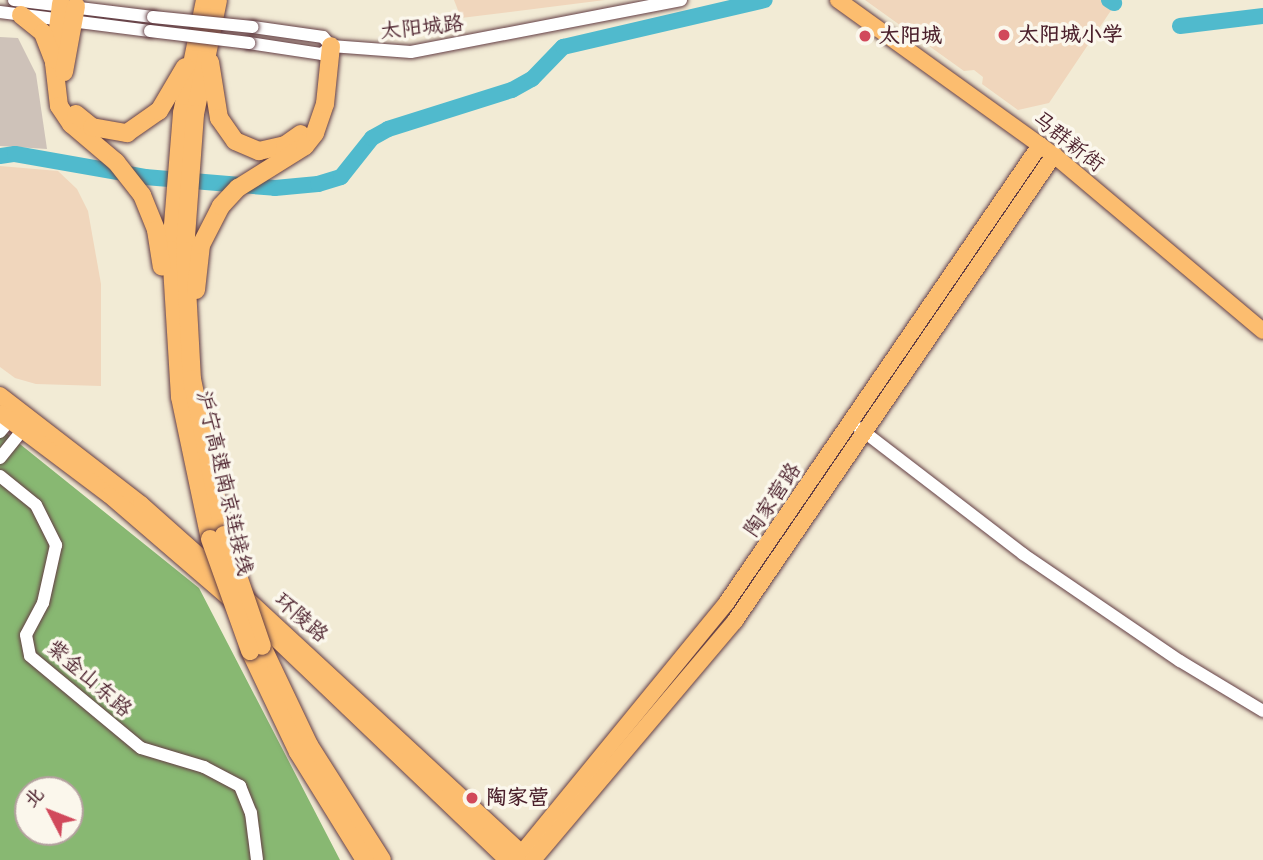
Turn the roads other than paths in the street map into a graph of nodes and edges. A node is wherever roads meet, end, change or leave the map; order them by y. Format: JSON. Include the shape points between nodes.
{"nodes":[{"id":1,"x":196,"y":0,"type":"edge"},
{"id":2,"x":205,"y":0,"type":"edge"},
{"id":3,"x":218,"y":0,"type":"edge"},
{"id":4,"x":229,"y":0,"type":"edge"},
{"id":5,"x":681,"y":0,"type":"edge"},
{"id":6,"x":838,"y":0,"type":"edge"},
{"id":7,"x":17,"y":7,"type":"edge"},
{"id":8,"x":0,"y":12,"type":"edge"},
{"id":9,"x":68,"y":13,"type":"junction"},
{"id":10,"x":202,"y":38,"type":"junction"},
{"id":11,"x":325,"y":46,"type":"junction"},
{"id":12,"x":54,"y":63,"type":"junction"},
{"id":13,"x":1040,"y":145,"type":"junction"},
{"id":14,"x":1054,"y":155,"type":"junction"},
{"id":15,"x":180,"y":189,"type":"junction"},
{"id":16,"x":1263,"y":331,"type":"edge"},
{"id":17,"x":0,"y":395,"type":"edge"},
{"id":18,"x":180,"y":397,"type":"junction"},
{"id":19,"x":14,"y":420,"type":"edge"},
{"id":20,"x":858,"y":427,"type":"junction"},
{"id":21,"x":202,"y":443,"type":"junction"},
{"id":22,"x":0,"y":458,"type":"edge"},
{"id":23,"x":0,"y":476,"type":"edge"},
{"id":24,"x":217,"y":537,"type":"junction"},
{"id":25,"x":256,"y":649,"type":"junction"},
{"id":26,"x":1263,"y":711,"type":"edge"},
{"id":27,"x":521,"y":859,"type":"edge"},
{"id":28,"x":257,"y":860,"type":"edge"},
{"id":29,"x":365,"y":860,"type":"edge"},
{"id":30,"x":383,"y":860,"type":"edge"}],
"edges":[{"from":1,"to":10,"type":"highway"},
{"from":2,"to":10,"type":"highway","name":"沪宁高速南京连接线"},
{"from":3,"to":10,"type":"highway","name":"沪宁高速南京连接线"},
{"from":4,"to":10,"type":"highway"},
{"from":5,"to":11,"type":"street","name":"太阳城路","via":[[445,48],[372,52]]},
{"from":6,"to":13,"type":"main road","name":"马群新街"},
{"from":7,"to":8,"type":"street","name":"太阳城路"},
{"from":7,"to":9,"type":"street","name":"太阳城路"},
{"from":7,"to":12,"type":"highway","via":[[43,33]]},
{"from":9,"to":10,"type":"highway","via":[[63,83],[68,102],[78,117],[110,133],[127,133],[159,111]]},
{"from":9,"to":11,"type":"street","name":"太阳城路","bridge":true,"via":[[150,31],[249,43]]},
{"from":9,"to":11,"type":"street","name":"太阳城路","bridge":true,"via":[[253,27]]},
{"from":9,"to":12,"type":"highway"},
{"from":10,"to":11,"type":"highway","via":[[219,118],[235,141],[259,151],[285,145],[306,129],[316,106]]},
{"from":10,"to":15,"type":"highway","name":"沪宁高速南京连接线"},
{"from":11,"to":21,"type":"highway","via":[[325,104],[315,133],[304,146],[238,188],[209,225],[197,269],[195,356]]},
{"from":12,"to":18,"type":"highway","via":[[56,97],[64,115],[133,180],[151,212]]},
{"from":13,"to":14,"type":"main road","name":"马群新街"},
{"from":13,"to":20,"type":"main road","name":"陶家营路"},
{"from":14,"to":16,"type":"main road","name":"马群新街"},
{"from":14,"to":20,"type":"main road","name":"陶家营路"},
{"from":15,"to":18,"type":"highway","name":"沪宁高速南京连接线","via":[[172,314]]},
{"from":15,"to":21,"type":"highway","name":"沪宁高速南京连接线","via":[[186,312]]},
{"from":17,"to":19,"type":"main road","name":"环陵路"},
{"from":18,"to":24,"type":"highway","name":"沪宁高速南京连接线"},
{"from":19,"to":22,"type":"street"},
{"from":19,"to":27,"type":"main road","name":"环陵路","via":[[141,504],[313,656]]},
{"from":20,"to":26,"type":"street","via":[[1023,554],[1180,661]]},
{"from":20,"to":27,"type":"main road","name":"陶家营路","via":[[727,602]]},
{"from":21,"to":24,"type":"highway","name":"沪宁高速南京连接线"},
{"from":23,"to":28,"type":"street","name":"紫金山东路","via":[[36,505],[56,545],[43,603],[26,635],[30,656],[141,748],[204,767],[240,786],[251,813]]},
{"from":24,"to":25,"type":"highway","name":"沪宁高速南京连接线","bridge":true},
{"from":25,"to":29,"type":"highway","name":"沪宁高速南京连接线","via":[[298,752]]},
{"from":25,"to":30,"type":"highway","name":"沪宁高速南京连接线","via":[[309,745]]}]}
